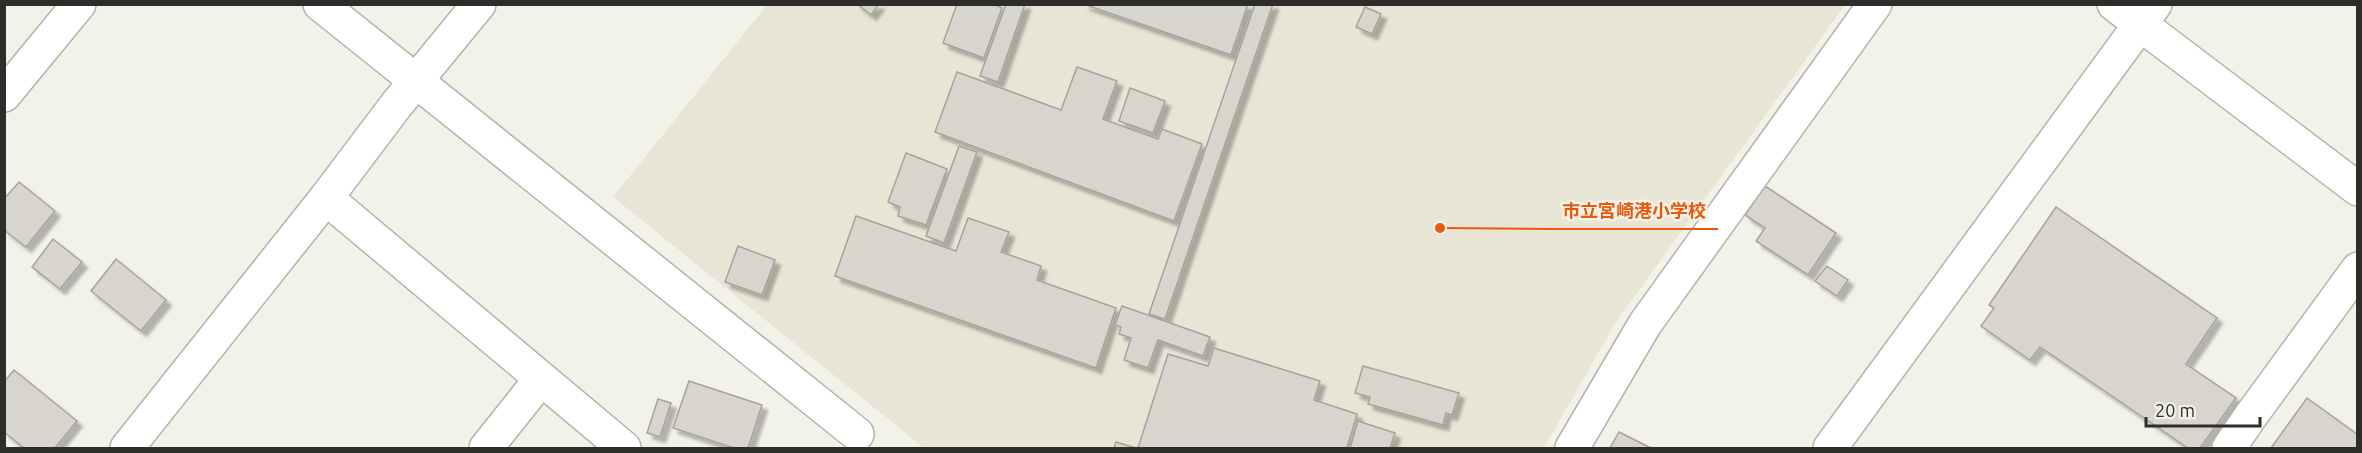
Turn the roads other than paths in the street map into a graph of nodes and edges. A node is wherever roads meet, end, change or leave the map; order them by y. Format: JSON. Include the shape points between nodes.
{"nodes":[{"id":1,"x":79,"y":4,"type":"edge"},
{"id":2,"x":320,"y":4,"type":"edge"},
{"id":3,"x":479,"y":4,"type":"edge"},
{"id":4,"x":1875,"y":4,"type":"edge"},
{"id":5,"x":2114,"y":4,"type":"edge"},
{"id":6,"x":2147,"y":14,"type":"edge"},
{"id":7,"x":416,"y":81,"type":"junction"},
{"id":8,"x":4,"y":95,"type":"edge"},
{"id":9,"x":2358,"y":189,"type":"edge"},
{"id":10,"x":326,"y":198,"type":"junction"},
{"id":11,"x":2358,"y":269,"type":"edge"},
{"id":12,"x":541,"y":380,"type":"junction"},
{"id":13,"x":857,"y":434,"type":"dead end"},
{"id":14,"x":126,"y":448,"type":"edge"},
{"id":15,"x":486,"y":448,"type":"edge"},
{"id":16,"x":624,"y":448,"type":"edge"},
{"id":17,"x":1572,"y":448,"type":"edge"},
{"id":18,"x":1830,"y":448,"type":"edge"},
{"id":19,"x":2229,"y":448,"type":"edge"}],
"edges":[{"from":1,"to":8,"type":"street"},
{"from":2,"to":7,"type":"street"},
{"from":3,"to":7,"type":"street"},
{"from":4,"to":17,"type":"street","via":[[1645,324]]},
{"from":5,"to":6,"type":"street"},
{"from":6,"to":9,"type":"street"},
{"from":6,"to":18,"type":"street"},
{"from":7,"to":10,"type":"street"},
{"from":7,"to":13,"type":"street"},
{"from":10,"to":12,"type":"street"},
{"from":10,"to":14,"type":"street"},
{"from":11,"to":19,"type":"street"},
{"from":12,"to":15,"type":"street"},
{"from":12,"to":16,"type":"street"}]}
